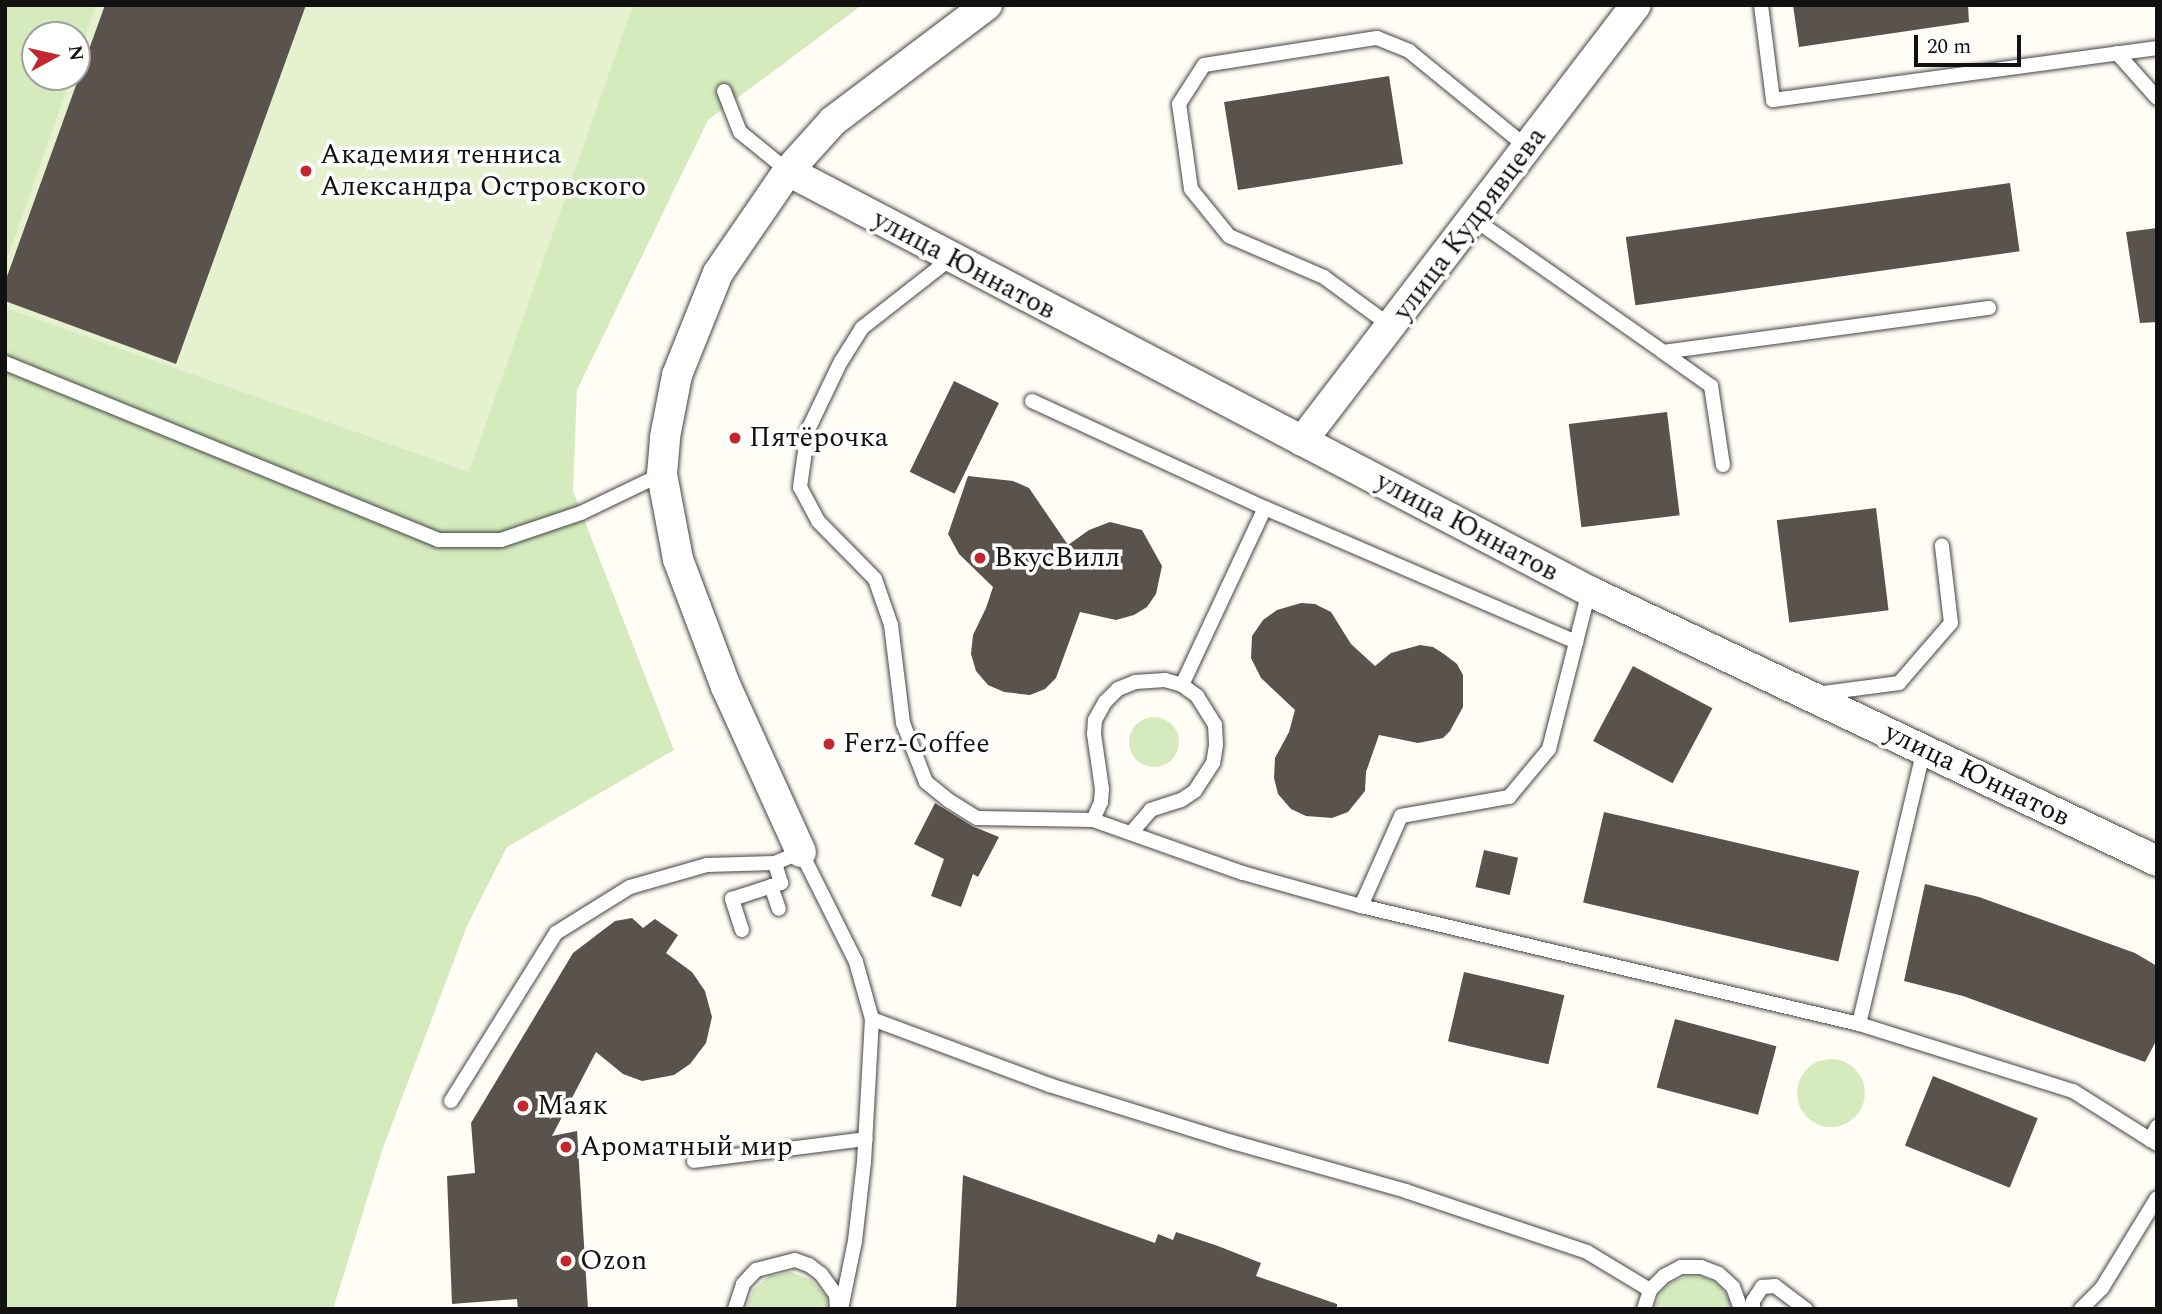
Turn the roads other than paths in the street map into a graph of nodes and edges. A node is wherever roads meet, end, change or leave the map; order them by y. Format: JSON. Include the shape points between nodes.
{"nodes":[{"id":1,"x":987,"y":5,"type":"edge"},
{"id":2,"x":1761,"y":5,"type":"edge"},
{"id":3,"x":1631,"y":7,"type":"edge"},
{"id":4,"x":2157,"y":48,"type":"edge"},
{"id":5,"x":2117,"y":53,"type":"junction"},
{"id":6,"x":724,"y":91,"type":"dead end"},
{"id":7,"x":2157,"y":98,"type":"edge"},
{"id":8,"x":1528,"y":148,"type":"junction"},
{"id":9,"x":788,"y":171,"type":"junction"},
{"id":10,"x":1474,"y":219,"type":"junction"},
{"id":11,"x":950,"y":259,"type":"junction"},
{"id":12,"x":1989,"y":308,"type":"dead end"},
{"id":13,"x":1392,"y":327,"type":"junction"},
{"id":14,"x":1663,"y":352,"type":"junction"},
{"id":15,"x":5,"y":363,"type":"edge"},
{"id":16,"x":1032,"y":401,"type":"dead end"},
{"id":17,"x":1302,"y":441,"type":"junction"},
{"id":18,"x":1723,"y":466,"type":"dead end"},
{"id":19,"x":662,"y":474,"type":"junction"},
{"id":20,"x":1265,"y":508,"type":"junction"},
{"id":21,"x":1942,"y":546,"type":"dead end"},
{"id":22,"x":1589,"y":591,"type":"junction"},
{"id":23,"x":1576,"y":642,"type":"junction"},
{"id":24,"x":1182,"y":685,"type":"junction"},
{"id":25,"x":1810,"y":695,"type":"junction"},
{"id":26,"x":1924,"y":750,"type":"junction"},
{"id":27,"x":1093,"y":820,"type":"junction"},
{"id":28,"x":1131,"y":833,"type":"junction"},
{"id":29,"x":788,"y":858,"type":"junction"},
{"id":30,"x":2157,"y":861,"type":"edge"},
{"id":31,"x":771,"y":886,"type":"junction"},
{"id":32,"x":1361,"y":905,"type":"junction"},
{"id":33,"x":779,"y":909,"type":"dead end"},
{"id":34,"x":742,"y":930,"type":"dead end"},
{"id":35,"x":872,"y":1019,"type":"junction"},
{"id":36,"x":1858,"y":1024,"type":"junction"},
{"id":37,"x":452,"y":1101,"type":"dead end"},
{"id":38,"x":2154,"y":1137,"type":"edge"},
{"id":39,"x":866,"y":1139,"type":"junction"},
{"id":40,"x":694,"y":1161,"type":"dead end"},
{"id":41,"x":2157,"y":1198,"type":"edge"},
{"id":42,"x":1650,"y":1290,"type":"junction"},
{"id":43,"x":735,"y":1309,"type":"edge"},
{"id":44,"x":839,"y":1309,"type":"edge"},
{"id":45,"x":1643,"y":1309,"type":"edge"},
{"id":46,"x":1741,"y":1309,"type":"edge"},
{"id":47,"x":1753,"y":1309,"type":"edge"},
{"id":48,"x":1807,"y":1309,"type":"edge"},
{"id":49,"x":2081,"y":1309,"type":"edge"}],
"edges":[{"from":1,"to":9,"type":"street","via":[[833,121]]},
{"from":2,"to":5,"type":"lane","via":[[1773,100]]},
{"from":3,"to":8,"type":"street","name":"улица Кудрявцева"},
{"from":4,"to":5,"type":"lane"},
{"from":5,"to":7,"type":"lane"},
{"from":6,"to":9,"type":"lane","via":[[740,132]]},
{"from":8,"to":10,"type":"street","name":"улица Кудрявцева"},
{"from":8,"to":13,"type":"lane","via":[[1409,51],[1377,38],[1204,65],[1179,104],[1191,189],[1229,236],[1324,277]]},
{"from":9,"to":11,"type":"street","name":"улица Юннатов"},
{"from":9,"to":19,"type":"street","via":[[718,273],[677,375]]},
{"from":10,"to":13,"type":"street","name":"улица Кудрявцева"},
{"from":10,"to":14,"type":"lane"},
{"from":11,"to":17,"type":"street","name":"улица Юннатов"},
{"from":11,"to":27,"type":"lane","via":[[862,328],[808,430],[800,487],[818,521],[875,579],[891,625],[903,723],[926,782],[977,818]]},
{"from":12,"to":14,"type":"lane"},
{"from":13,"to":17,"type":"street","name":"улица Кудрявцева"},
{"from":14,"to":18,"type":"lane","via":[[1712,386]]},
{"from":15,"to":19,"type":"lane","via":[[438,540],[502,540],[581,513]]},
{"from":16,"to":20,"type":"lane"},
{"from":17,"to":22,"type":"street","name":"улица Юннатов"},
{"from":19,"to":29,"type":"street","via":[[683,572]]},
{"from":20,"to":23,"type":"lane"},
{"from":20,"to":24,"type":"lane"},
{"from":21,"to":25,"type":"lane","via":[[1951,623],[1899,683]]},
{"from":22,"to":23,"type":"lane"},
{"from":22,"to":25,"type":"street","name":"улица Юннатов"},
{"from":23,"to":32,"type":"lane","via":[[1549,749],[1509,797],[1401,816]]},
{"from":24,"to":27,"type":"lane","via":[[1166,680],[1135,682],[1105,702],[1095,720],[1102,789]]},
{"from":24,"to":28,"type":"lane","via":[[1197,696],[1215,725],[1213,763],[1195,791],[1151,810]]},
{"from":25,"to":26,"type":"street","name":"улица Юннатов"},
{"from":26,"to":30,"type":"street","name":"улица Юннатов"},
{"from":26,"to":36,"type":"lane"},
{"from":27,"to":28,"type":"lane"},
{"from":28,"to":32,"type":"lane","via":[[1243,873]]},
{"from":29,"to":31,"type":"lane","via":[[781,883]]},
{"from":29,"to":35,"type":"lane","via":[[856,962]]},
{"from":29,"to":37,"type":"lane","via":[[707,865],[630,887],[556,933]]},
{"from":31,"to":33,"type":"lane"},
{"from":31,"to":34,"type":"lane","via":[[732,899]]},
{"from":32,"to":36,"type":"lane"},
{"from":35,"to":39,"type":"lane"},
{"from":35,"to":42,"type":"lane","via":[[1049,1085],[1406,1191],[1587,1252]]},
{"from":36,"to":38,"type":"lane","via":[[2073,1091]]},
{"from":39,"to":40,"type":"lane"},
{"from":39,"to":44,"type":"lane","via":[[855,1241]]},
{"from":41,"to":49,"type":"lane","via":[[2102,1288]]},
{"from":42,"to":45,"type":"lane"},
{"from":42,"to":46,"type":"lane","via":[[1681,1267],[1701,1267],[1719,1274],[1733,1287]]},
{"from":43,"to":44,"type":"lane","via":[[743,1283],[756,1270],[795,1260],[821,1274],[836,1295]]},
{"from":47,"to":48,"type":"lane","via":[[1762,1287],[1775,1286]]}]}
